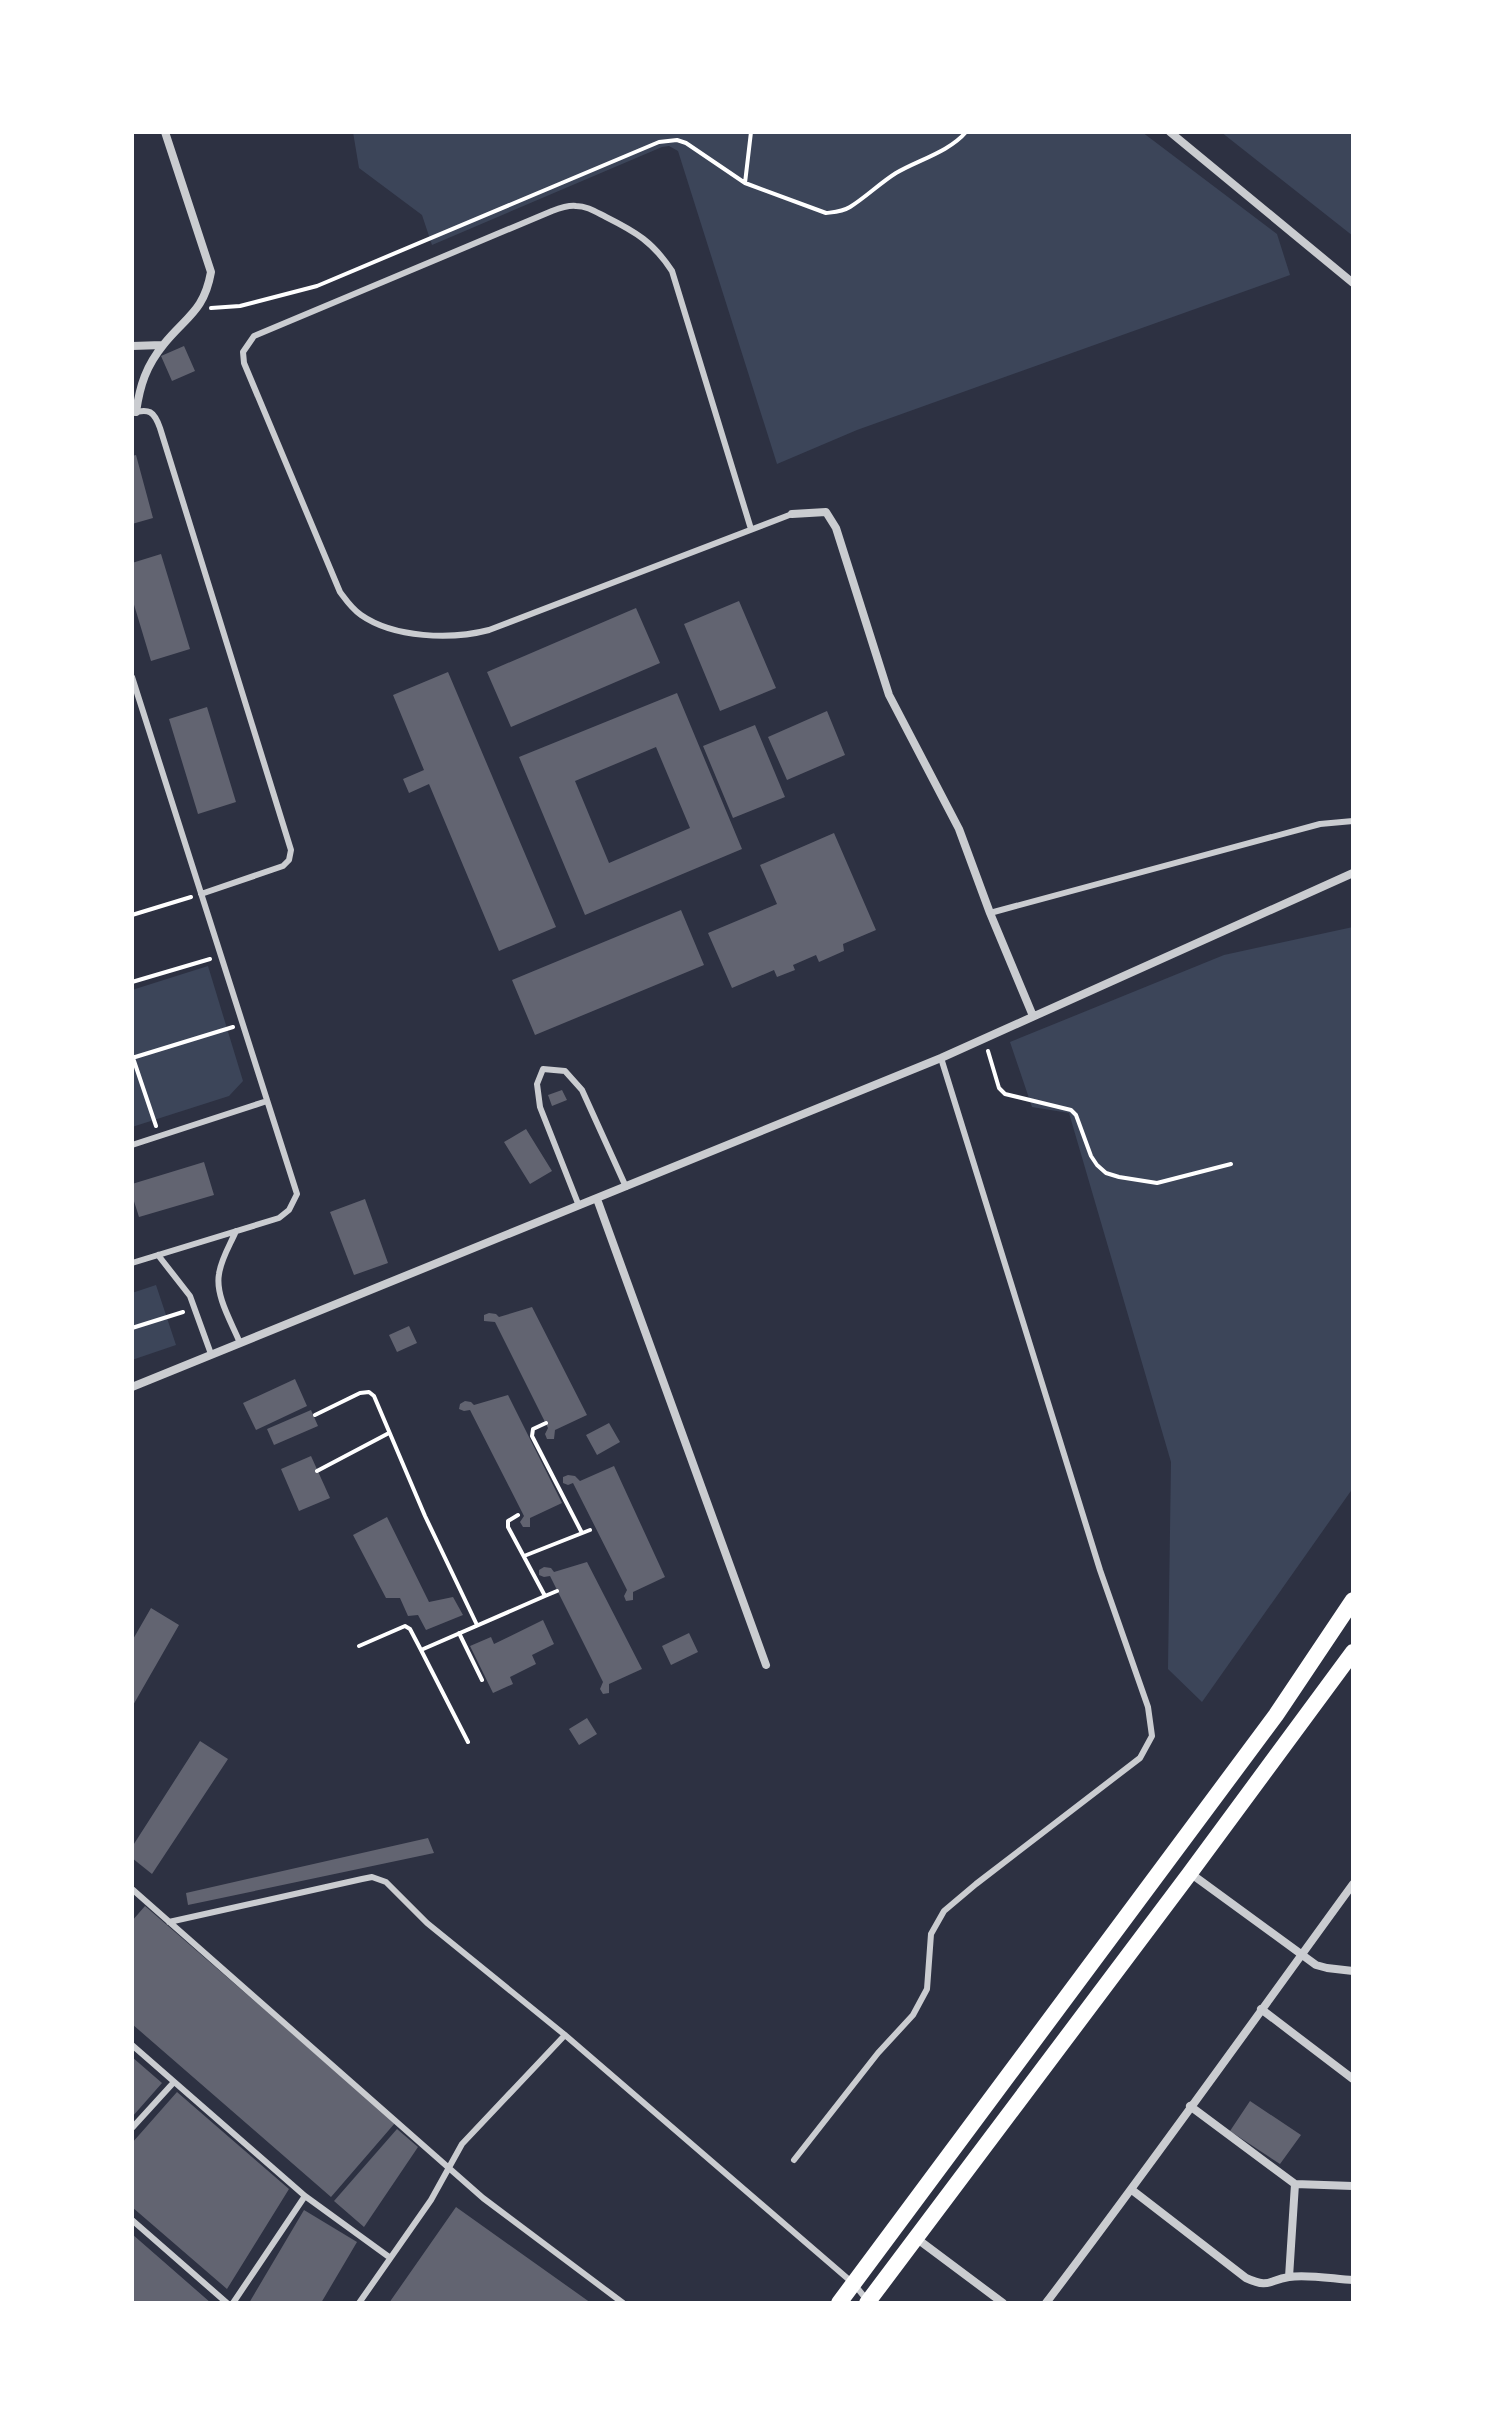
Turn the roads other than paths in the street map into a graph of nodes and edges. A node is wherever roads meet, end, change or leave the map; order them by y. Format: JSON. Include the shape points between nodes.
{"nodes":[{"id":1,"x":165,"y":132,"type":"edge"},
{"id":2,"x":1170,"y":132,"type":"edge"},
{"id":3,"x":1353,"y":283,"type":"edge"},
{"id":4,"x":162,"y":345,"type":"junction"},
{"id":5,"x":132,"y":346,"type":"edge"},
{"id":6,"x":134,"y":413,"type":"edge"},
{"id":7,"x":792,"y":514,"type":"joint"},
{"id":8,"x":751,"y":529,"type":"junction"},
{"id":9,"x":132,"y":677,"type":"edge"},
{"id":10,"x":1353,"y":821,"type":"edge"},
{"id":11,"x":1353,"y":873,"type":"edge"},
{"id":12,"x":201,"y":894,"type":"junction"},
{"id":13,"x":990,"y":913,"type":"junction"},
{"id":14,"x":1033,"y":1016,"type":"junction"},
{"id":15,"x":941,"y":1058,"type":"junction"},
{"id":16,"x":267,"y":1101,"type":"junction"},
{"id":17,"x":132,"y":1145,"type":"edge"},
{"id":18,"x":626,"y":1187,"type":"junction"},
{"id":19,"x":597,"y":1199,"type":"junction"},
{"id":20,"x":579,"y":1206,"type":"junction"},
{"id":21,"x":236,"y":1231,"type":"junction"},
{"id":22,"x":158,"y":1255,"type":"junction"},
{"id":23,"x":132,"y":1263,"type":"edge"},
{"id":24,"x":240,"y":1343,"type":"junction"},
{"id":25,"x":211,"y":1354,"type":"junction"},
{"id":26,"x":132,"y":1387,"type":"edge"},
{"id":27,"x":1353,"y":1600,"type":"edge"},
{"id":28,"x":1353,"y":1652,"type":"edge"},
{"id":29,"x":766,"y":1665,"type":"dead end"},
{"id":30,"x":1190,"y":1873,"type":"junction"},
{"id":31,"x":1353,"y":1884,"type":"edge"},
{"id":32,"x":133,"y":1893,"type":"edge"},
{"id":33,"x":169,"y":1922,"type":"junction"},
{"id":34,"x":1302,"y":1954,"type":"junction"},
{"id":35,"x":1353,"y":1971,"type":"edge"},
{"id":36,"x":1261,"y":2009,"type":"junction"},
{"id":37,"x":565,"y":2035,"type":"junction"},
{"id":38,"x":132,"y":2045,"type":"edge"},
{"id":39,"x":1353,"y":2079,"type":"edge"},
{"id":40,"x":174,"y":2082,"type":"junction"},
{"id":41,"x":1190,"y":2106,"type":"junction"},
{"id":42,"x":132,"y":2128,"type":"edge"},
{"id":43,"x":794,"y":2160,"type":"dead end"},
{"id":44,"x":449,"y":2167,"type":"junction"},
{"id":45,"x":1295,"y":2184,"type":"junction"},
{"id":46,"x":1353,"y":2186,"type":"edge"},
{"id":47,"x":1132,"y":2190,"type":"junction"},
{"id":48,"x":305,"y":2196,"type":"junction"},
{"id":49,"x":915,"y":2201,"type":"junction"},
{"id":50,"x":934,"y":2213,"type":"junction"},
{"id":51,"x":132,"y":2220,"type":"edge"},
{"id":52,"x":916,"y":2238,"type":"junction"},
{"id":53,"x":884,"y":2244,"type":"junction"},
{"id":54,"x":389,"y":2257,"type":"junction"},
{"id":55,"x":902,"y":2258,"type":"junction"},
{"id":56,"x":1289,"y":2277,"type":"junction"},
{"id":57,"x":1353,"y":2280,"type":"edge"},
{"id":58,"x":854,"y":2284,"type":"junction"},
{"id":59,"x":868,"y":2302,"type":"edge"},
{"id":60,"x":230,"y":2303,"type":"edge"},
{"id":61,"x":359,"y":2303,"type":"edge"},
{"id":62,"x":623,"y":2303,"type":"edge"},
{"id":63,"x":839,"y":2303,"type":"edge"},
{"id":64,"x":1003,"y":2303,"type":"edge"},
{"id":65,"x":1046,"y":2303,"type":"edge"}],
"edges":[{"from":1,"to":4,"type":"street","via":[[211,272],[198,308]]},
{"from":2,"to":3,"type":"street"},
{"from":4,"to":5,"type":"street"},
{"from":4,"to":6,"type":"street","via":[[140,383]]},
{"from":6,"to":12,"type":"lane","via":[[156,415],[291,850],[283,866]]},
{"from":7,"to":8,"type":"lane"},
{"from":7,"to":13,"type":"street","via":[[826,512],[836,528],[889,695],[959,829]]},
{"from":8,"to":8,"type":"lane","via":[[471,635],[423,635],[384,625],[361,616],[340,592],[243,352],[254,336],[552,211],[585,207],[632,229],[672,271]]},
{"from":9,"to":12,"type":"lane"},
{"from":10,"to":13,"type":"lane","via":[[1320,824]]},
{"from":11,"to":14,"type":"street"},
{"from":12,"to":16,"type":"lane"},
{"from":13,"to":14,"type":"street"},
{"from":14,"to":15,"type":"street"},
{"from":15,"to":18,"type":"street"},
{"from":15,"to":43,"type":"lane","via":[[1100,1570],[1148,1707],[1152,1736],[1140,1758],[944,1911],[931,1934],[927,1989],[913,2015]]},
{"from":16,"to":17,"type":"lane"},
{"from":16,"to":21,"type":"lane","via":[[297,1194],[279,1218]]},
{"from":18,"to":19,"type":"street"},
{"from":18,"to":20,"type":"lane","via":[[582,1090],[565,1071],[543,1069],[537,1084],[540,1107]]},
{"from":19,"to":20,"type":"street"},
{"from":19,"to":29,"type":"street"},
{"from":20,"to":24,"type":"street"},
{"from":21,"to":22,"type":"lane"},
{"from":21,"to":24,"type":"lane","via":[[218,1277]]},
{"from":22,"to":23,"type":"lane"},
{"from":22,"to":25,"type":"lane","via":[[184,1287]]},
{"from":24,"to":25,"type":"street"},
{"from":25,"to":26,"type":"street"},
{"from":27,"to":49,"type":"main road","via":[[1276,1715]]},
{"from":28,"to":30,"type":"main road"},
{"from":30,"to":34,"type":"street"},
{"from":30,"to":50,"type":"main road"},
{"from":31,"to":34,"type":"street"},
{"from":32,"to":33,"type":"lane"},
{"from":33,"to":37,"type":"lane","via":[[380,1878],[444,1938]]},
{"from":33,"to":44,"type":"lane"},
{"from":34,"to":35,"type":"street","via":[[1322,1967]]},
{"from":34,"to":36,"type":"street"},
{"from":36,"to":39,"type":"street"},
{"from":36,"to":41,"type":"street"},
{"from":37,"to":44,"type":"lane","via":[[469,2135]]},
{"from":37,"to":58,"type":"lane"},
{"from":38,"to":40,"type":"lane"},
{"from":40,"to":42,"type":"lane"},
{"from":40,"to":48,"type":"lane"},
{"from":41,"to":45,"type":"street"},
{"from":41,"to":47,"type":"street"},
{"from":44,"to":54,"type":"lane"},
{"from":44,"to":62,"type":"lane"},
{"from":45,"to":46,"type":"street"},
{"from":45,"to":56,"type":"street"},
{"from":47,"to":56,"type":"street","via":[[1246,2278],[1271,2284]]},
{"from":47,"to":65,"type":"street"},
{"from":48,"to":54,"type":"lane"},
{"from":48,"to":60,"type":"lane"},
{"from":49,"to":50,"type":"main road","via":[[923,2212]]},
{"from":49,"to":53,"type":"main road"},
{"from":50,"to":52,"type":"main road"},
{"from":51,"to":60,"type":"lane"},
{"from":52,"to":55,"type":"main road"},
{"from":52,"to":64,"type":"street"},
{"from":53,"to":55,"type":"main road","via":[[896,2248]]},
{"from":53,"to":58,"type":"main road"},
{"from":54,"to":61,"type":"lane"},
{"from":55,"to":59,"type":"main road"},
{"from":56,"to":57,"type":"street"},
{"from":58,"to":59,"type":"lane"},
{"from":58,"to":63,"type":"main road"}]}
